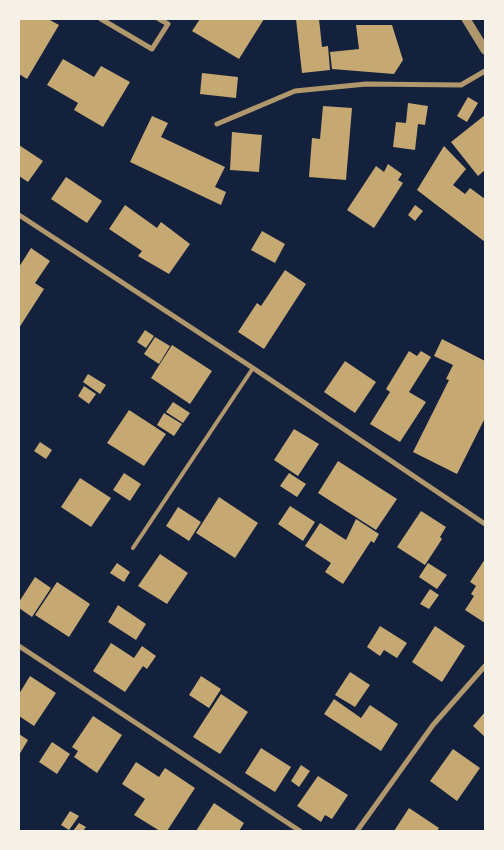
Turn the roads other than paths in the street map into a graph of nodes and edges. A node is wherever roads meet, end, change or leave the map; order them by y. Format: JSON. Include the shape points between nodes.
{"nodes":[{"id":1,"x":101,"y":19,"type":"edge"},
{"id":2,"x":158,"y":19,"type":"edge"},
{"id":3,"x":466,"y":19,"type":"edge"},
{"id":4,"x":485,"y":50,"type":"edge"},
{"id":5,"x":485,"y":72,"type":"edge"},
{"id":6,"x":217,"y":124,"type":"dead end"},
{"id":7,"x":19,"y":215,"type":"edge"},
{"id":8,"x":253,"y":368,"type":"junction"},
{"id":9,"x":485,"y":524,"type":"edge"},
{"id":10,"x":133,"y":548,"type":"dead end"},
{"id":11,"x":19,"y":646,"type":"edge"},
{"id":12,"x":485,"y":666,"type":"edge"},
{"id":13,"x":300,"y":831,"type":"edge"},
{"id":14,"x":357,"y":831,"type":"edge"}],
"edges":[{"from":1,"to":2,"type":"street","via":[[152,49],[168,24]]},
{"from":3,"to":4,"type":"street"},
{"from":5,"to":6,"type":"street","via":[[461,85],[366,84],[295,91]]},
{"from":7,"to":8,"type":"street"},
{"from":8,"to":9,"type":"street"},
{"from":8,"to":10,"type":"lane"},
{"from":11,"to":13,"type":"street"},
{"from":12,"to":14,"type":"street","via":[[433,726]]}]}
